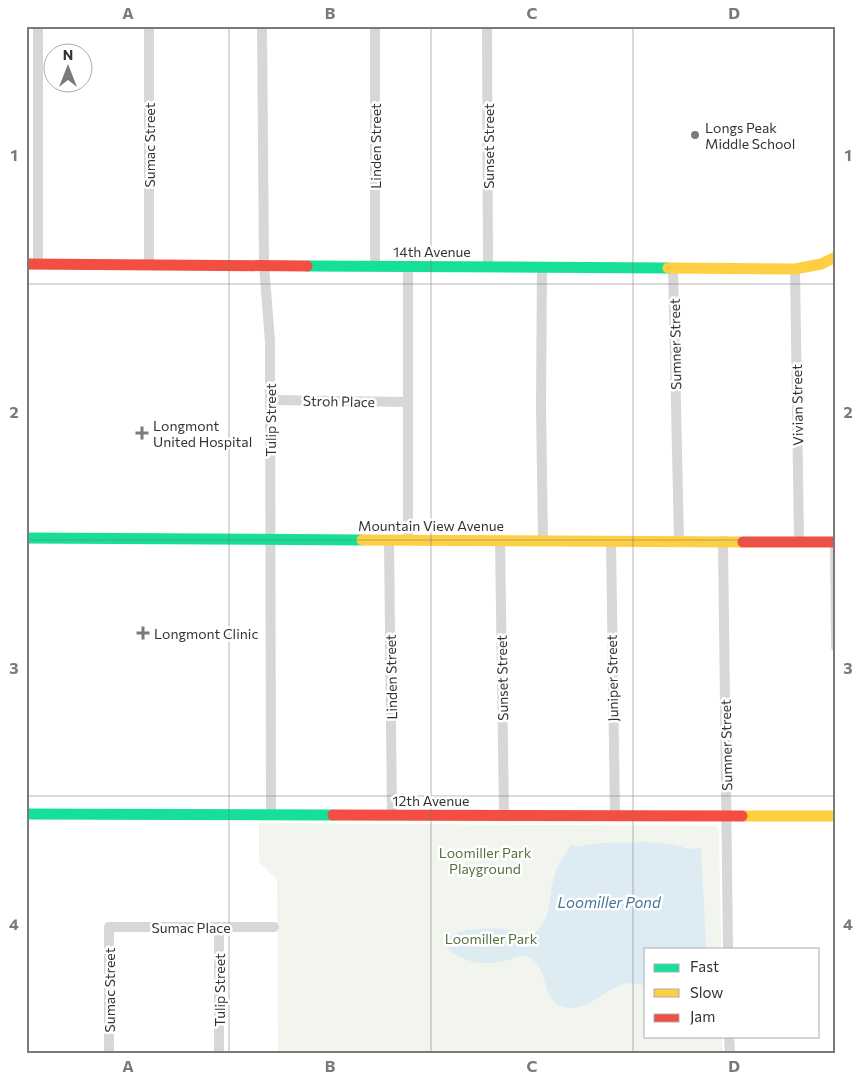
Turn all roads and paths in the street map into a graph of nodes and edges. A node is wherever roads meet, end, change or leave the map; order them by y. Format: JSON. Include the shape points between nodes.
{"nodes":[{"id":1,"x":38,"y":26,"type":"edge"},
{"id":2,"x":149,"y":26,"type":"edge"},
{"id":3,"x":262,"y":26,"type":"edge"},
{"id":4,"x":375,"y":26,"type":"edge"},
{"id":5,"x":487,"y":26,"type":"edge"},
{"id":6,"x":836,"y":257,"type":"edge"},
{"id":7,"x":32,"y":264,"type":"edge"},
{"id":8,"x":149,"y":264,"type":"junction"},
{"id":9,"x":264,"y":265,"type":"junction"},
{"id":10,"x":375,"y":266,"type":"junction"},
{"id":11,"x":408,"y":266,"type":"junction"},
{"id":12,"x":488,"y":266,"type":"junction"},
{"id":13,"x":542,"y":267,"type":"junction"},
{"id":14,"x":673,"y":268,"type":"junction"},
{"id":15,"x":795,"y":269,"type":"junction"},
{"id":16,"x":270,"y":400,"type":"junction"},
{"id":17,"x":408,"y":402,"type":"junction"},
{"id":18,"x":26,"y":538,"type":"edge"},
{"id":19,"x":269,"y":539,"type":"junction"},
{"id":20,"x":389,"y":540,"type":"junction"},
{"id":21,"x":408,"y":540,"type":"junction"},
{"id":22,"x":500,"y":540,"type":"junction"},
{"id":23,"x":543,"y":540,"type":"junction"},
{"id":24,"x":611,"y":541,"type":"junction"},
{"id":25,"x":679,"y":541,"type":"junction"},
{"id":26,"x":723,"y":541,"type":"junction"},
{"id":27,"x":799,"y":542,"type":"junction"},
{"id":28,"x":835,"y":542,"type":"edge"},
{"id":29,"x":836,"y":647,"type":"edge"},
{"id":30,"x":26,"y":814,"type":"edge"},
{"id":31,"x":271,"y":815,"type":"junction"},
{"id":32,"x":392,"y":815,"type":"junction"},
{"id":33,"x":504,"y":815,"type":"junction"},
{"id":34,"x":615,"y":816,"type":"junction"},
{"id":35,"x":726,"y":816,"type":"junction"},
{"id":36,"x":836,"y":816,"type":"edge"},
{"id":37,"x":274,"y":926,"type":"dead end"},
{"id":38,"x":108,"y":927,"type":"joint"},
{"id":39,"x":219,"y":927,"type":"junction"},
{"id":40,"x":728,"y":948,"type":"edge"},
{"id":41,"x":730,"y":1038,"type":"edge"},
{"id":42,"x":109,"y":1054,"type":"edge"},
{"id":43,"x":219,"y":1054,"type":"edge"},
{"id":44,"x":730,"y":1054,"type":"edge"}],
"edges":[{"from":1,"to":7,"type":"street"},
{"from":2,"to":8,"type":"street","name":"Sumac Street"},
{"from":3,"to":9,"type":"street","name":"Tulip Street"},
{"from":4,"to":10,"type":"street","name":"Linden Street"},
{"from":5,"to":12,"type":"street","name":"Sunset Street"},
{"from":6,"to":15,"type":"street","name":"14th Avenue","via":[[812,267]]},
{"from":7,"to":8,"type":"street","name":"14th Avenue"},
{"from":8,"to":9,"type":"street","name":"14th Avenue"},
{"from":9,"to":10,"type":"street","name":"14th Avenue"},
{"from":9,"to":16,"type":"street","name":"Tulip Street","via":[[270,342]]},
{"from":10,"to":11,"type":"street","name":"14th Avenue"},
{"from":11,"to":12,"type":"street","name":"14th Avenue"},
{"from":11,"to":17,"type":"street"},
{"from":12,"to":13,"type":"street","name":"14th Avenue"},
{"from":13,"to":14,"type":"street","name":"14th Avenue"},
{"from":13,"to":23,"type":"street"},
{"from":14,"to":15,"type":"street","name":"14th Avenue"},
{"from":14,"to":25,"type":"street","name":"Sumner Street"},
{"from":15,"to":27,"type":"street","name":"Vivian Street"},
{"from":16,"to":17,"type":"street","name":"Stroh Place"},
{"from":16,"to":19,"type":"street","name":"Tulip Street"},
{"from":17,"to":21,"type":"street"},
{"from":18,"to":19,"type":"street","name":"Mountain View Avenue"},
{"from":19,"to":20,"type":"street","name":"Mountain View Avenue"},
{"from":19,"to":31,"type":"street","name":"Tulip Street"},
{"from":20,"to":21,"type":"street","name":"Mountain View Avenue"},
{"from":20,"to":32,"type":"street","name":"Linden Street"},
{"from":21,"to":22,"type":"street","name":"Mountain View Avenue"},
{"from":22,"to":23,"type":"street","name":"Mountain View Avenue"},
{"from":22,"to":33,"type":"street","name":"Sunset Street"},
{"from":23,"to":24,"type":"street","name":"Mountain View Avenue"},
{"from":24,"to":25,"type":"street","name":"Mountain View Avenue"},
{"from":24,"to":34,"type":"street","name":"Juniper Street"},
{"from":25,"to":26,"type":"street","name":"Mountain View Avenue"},
{"from":26,"to":27,"type":"street","name":"Mountain View Avenue"},
{"from":26,"to":35,"type":"street","name":"Sumner Street"},
{"from":27,"to":28,"type":"street","name":"Mountain View Avenue"},
{"from":28,"to":29,"type":"street"},
{"from":30,"to":31,"type":"street","name":"12th Avenue"},
{"from":31,"to":32,"type":"street","name":"12th Avenue"},
{"from":32,"to":33,"type":"street","name":"12th Avenue"},
{"from":33,"to":34,"type":"street","name":"12th Avenue"},
{"from":34,"to":35,"type":"street","name":"12th Avenue"},
{"from":35,"to":36,"type":"street","name":"12th Avenue"},
{"from":35,"to":40,"type":"street","name":"Sumner Street"},
{"from":37,"to":39,"type":"street","name":"Sumac Place"},
{"from":38,"to":39,"type":"street","name":"Sumac Place"},
{"from":38,"to":42,"type":"street","name":"Sumac Street"},
{"from":39,"to":43,"type":"street","name":"Tulip Street"},
{"from":41,"to":44,"type":"street"}]}
